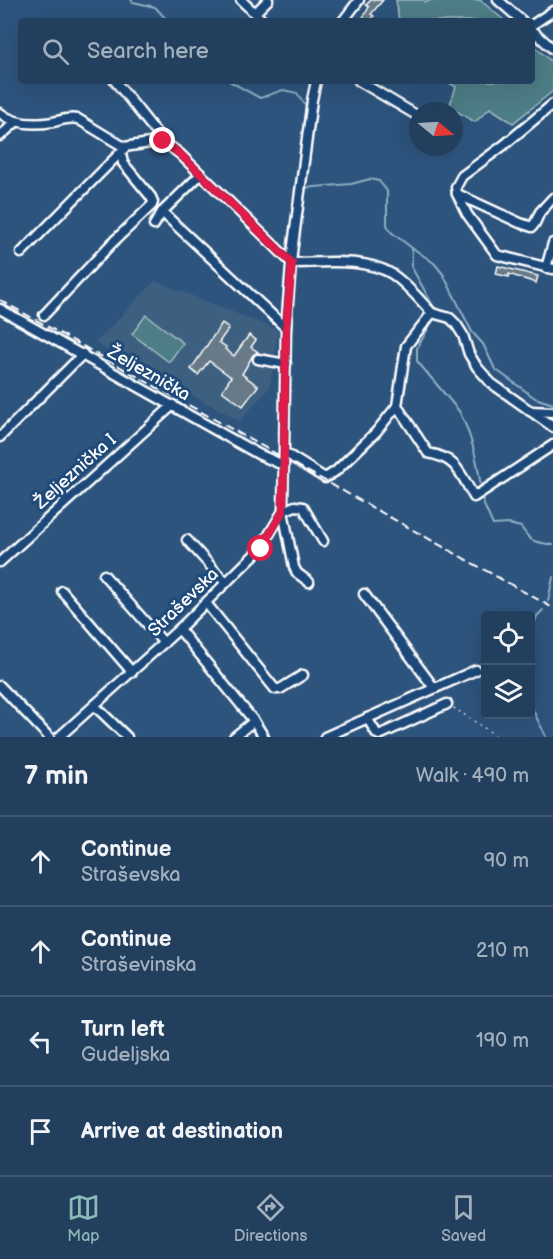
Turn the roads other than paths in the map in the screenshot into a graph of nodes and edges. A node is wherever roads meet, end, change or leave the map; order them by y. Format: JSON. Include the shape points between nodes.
{"nodes":[{"id":1,"x":241,"y":0,"type":"edge"},
{"id":2,"x":268,"y":0,"type":"edge"},
{"id":3,"x":358,"y":0,"type":"edge"},
{"id":4,"x":498,"y":0,"type":"edge"},
{"id":5,"x":553,"y":11,"type":"edge"},
{"id":6,"x":255,"y":14,"type":"junction"},
{"id":7,"x":260,"y":18,"type":"edge"},
{"id":8,"x":345,"y":18,"type":"edge"},
{"id":9,"x":519,"y":18,"type":"edge"},
{"id":10,"x":535,"y":23,"type":"edge"},
{"id":11,"x":535,"y":33,"type":"edge"},
{"id":12,"x":553,"y":49,"type":"edge"},
{"id":13,"x":117,"y":84,"type":"edge"},
{"id":14,"x":315,"y":84,"type":"edge"},
{"id":15,"x":364,"y":84,"type":"edge"},
{"id":16,"x":553,"y":104,"type":"edge"},
{"id":17,"x":409,"y":111,"type":"edge"},
{"id":18,"x":0,"y":113,"type":"edge"},
{"id":19,"x":16,"y":122,"type":"junction"},
{"id":20,"x":0,"y":136,"type":"edge"},
{"id":21,"x":163,"y":141,"type":"junction"},
{"id":22,"x":123,"y":151,"type":"junction"},
{"id":23,"x":200,"y":175,"type":"junction"},
{"id":24,"x":457,"y":194,"type":"junction"},
{"id":25,"x":553,"y":198,"type":"edge"},
{"id":26,"x":162,"y":212,"type":"junction"},
{"id":27,"x":154,"y":225,"type":"dead end"},
{"id":28,"x":553,"y":243,"type":"edge"},
{"id":29,"x":21,"y":253,"type":"dead end"},
{"id":30,"x":292,"y":263,"type":"junction"},
{"id":31,"x":549,"y":269,"type":"edge"},
{"id":32,"x":0,"y":309,"type":"edge"},
{"id":33,"x":436,"y":314,"type":"junction"},
{"id":34,"x":44,"y":315,"type":"dead end"},
{"id":35,"x":286,"y":328,"type":"junction"},
{"id":36,"x":83,"y":354,"type":"junction"},
{"id":37,"x":258,"y":360,"type":"dead end"},
{"id":38,"x":286,"y":364,"type":"junction"},
{"id":39,"x":173,"y":405,"type":"junction"},
{"id":40,"x":397,"y":406,"type":"junction"},
{"id":41,"x":530,"y":411,"type":"junction"},
{"id":42,"x":553,"y":412,"type":"edge"},
{"id":43,"x":553,"y":427,"type":"edge"},
{"id":44,"x":0,"y":437,"type":"edge"},
{"id":45,"x":553,"y":445,"type":"edge"},
{"id":46,"x":285,"y":453,"type":"junction"},
{"id":47,"x":283,"y":465,"type":"junction"},
{"id":48,"x":283,"y":511,"type":"junction"},
{"id":49,"x":187,"y":540,"type":"dead end"},
{"id":50,"x":323,"y":541,"type":"dead end"},
{"id":51,"x":0,"y":562,"type":"edge"},
{"id":52,"x":104,"y":575,"type":"dead end"},
{"id":53,"x":309,"y":582,"type":"dead end"},
{"id":54,"x":226,"y":583,"type":"junction"},
{"id":55,"x":62,"y":591,"type":"dead end"},
{"id":56,"x":364,"y":594,"type":"dead end"},
{"id":57,"x":206,"y":603,"type":"junction"},
{"id":58,"x":179,"y":629,"type":"junction"},
{"id":59,"x":164,"y":643,"type":"junction"},
{"id":60,"x":476,"y":670,"type":"dead end"},
{"id":61,"x":132,"y":672,"type":"junction"},
{"id":62,"x":303,"y":675,"type":"dead end"},
{"id":63,"x":0,"y":686,"type":"edge"},
{"id":64,"x":434,"y":688,"type":"junction"},
{"id":65,"x":447,"y":704,"type":"road end"},
{"id":66,"x":95,"y":706,"type":"junction"},
{"id":67,"x":367,"y":718,"type":"junction"},
{"id":68,"x":254,"y":721,"type":"junction"},
{"id":69,"x":49,"y":737,"type":"edge"},
{"id":70,"x":59,"y":737,"type":"edge"},
{"id":71,"x":126,"y":737,"type":"edge"},
{"id":72,"x":234,"y":737,"type":"edge"},
{"id":73,"x":264,"y":737,"type":"edge"},
{"id":74,"x":325,"y":737,"type":"edge"}],
"edges":[{"from":1,"to":6,"type":"street"},
{"from":2,"to":6,"type":"street"},
{"from":3,"to":8,"type":"street"},
{"from":4,"to":9,"type":"street"},
{"from":5,"to":10,"type":"street"},
{"from":6,"to":7,"type":"street"},
{"from":11,"to":12,"type":"street"},
{"from":13,"to":21,"type":"street"},
{"from":14,"to":30,"type":"street"},
{"from":15,"to":17,"type":"street"},
{"from":16,"to":24,"type":"street","via":[[462,176]]},
{"from":18,"to":19,"type":"street"},
{"from":19,"to":20,"type":"street"},
{"from":19,"to":22,"type":"street","via":[[78,119]]},
{"from":21,"to":22,"type":"street"},
{"from":21,"to":23,"type":"street"},
{"from":22,"to":29,"type":"street"},
{"from":22,"to":34,"type":"street","via":[[123,163],[151,197],[152,205]]},
{"from":23,"to":26,"type":"street"},
{"from":23,"to":30,"type":"street"},
{"from":24,"to":25,"type":"street","via":[[532,227]]},
{"from":24,"to":31,"type":"street","via":[[497,255]]},
{"from":26,"to":27,"type":"street"},
{"from":26,"to":35,"type":"street"},
{"from":28,"to":31,"type":"street"},
{"from":30,"to":33,"type":"street","via":[[354,263],[374,267],[410,287]]},
{"from":30,"to":35,"type":"street"},
{"from":32,"to":36,"type":"street","name":"Željeznička"},
{"from":33,"to":40,"type":"street","via":[[406,346]]},
{"from":33,"to":41,"type":"street","via":[[456,324],[469,354],[491,383]]},
{"from":35,"to":38,"type":"street"},
{"from":36,"to":39,"type":"street","name":"Željeznička"},
{"from":36,"to":44,"type":"street"},
{"from":37,"to":38,"type":"street"},
{"from":38,"to":46,"type":"street"},
{"from":39,"to":47,"type":"street","name":"Željeznička"},
{"from":39,"to":51,"type":"street","name":"Željeznička I"},
{"from":40,"to":45,"type":"street","via":[[428,453],[454,463],[474,497]]},
{"from":40,"to":46,"type":"street","via":[[376,432],[326,478]]},
{"from":41,"to":42,"type":"street"},
{"from":41,"to":43,"type":"street"},
{"from":46,"to":47,"type":"street"},
{"from":47,"to":48,"type":"street"},
{"from":48,"to":50,"type":"street","via":[[303,507]]},
{"from":48,"to":53,"type":"street","via":[[294,567]]},
{"from":48,"to":54,"type":"street","name":"Straševska","via":[[261,549]]},
{"from":49,"to":54,"type":"street"},
{"from":52,"to":59,"type":"street"},
{"from":54,"to":57,"type":"street","name":"Straševska"},
{"from":55,"to":61,"type":"street"},
{"from":56,"to":64,"type":"street"},
{"from":57,"to":58,"type":"street","name":"Straševska"},
{"from":57,"to":62,"type":"street","via":[[275,689]]},
{"from":58,"to":59,"type":"street","name":"Straševska"},
{"from":58,"to":68,"type":"street"},
{"from":59,"to":61,"type":"street","name":"Straševska"},
{"from":60,"to":64,"type":"street"},
{"from":61,"to":66,"type":"street","name":"Straševska"},
{"from":63,"to":69,"type":"street"},
{"from":64,"to":67,"type":"street"},
{"from":65,"to":67,"type":"street","via":[[379,735]]},
{"from":66,"to":70,"type":"street","name":"Straševska"},
{"from":66,"to":71,"type":"street"},
{"from":67,"to":74,"type":"street"},
{"from":68,"to":72,"type":"street"},
{"from":68,"to":73,"type":"street"}]}
